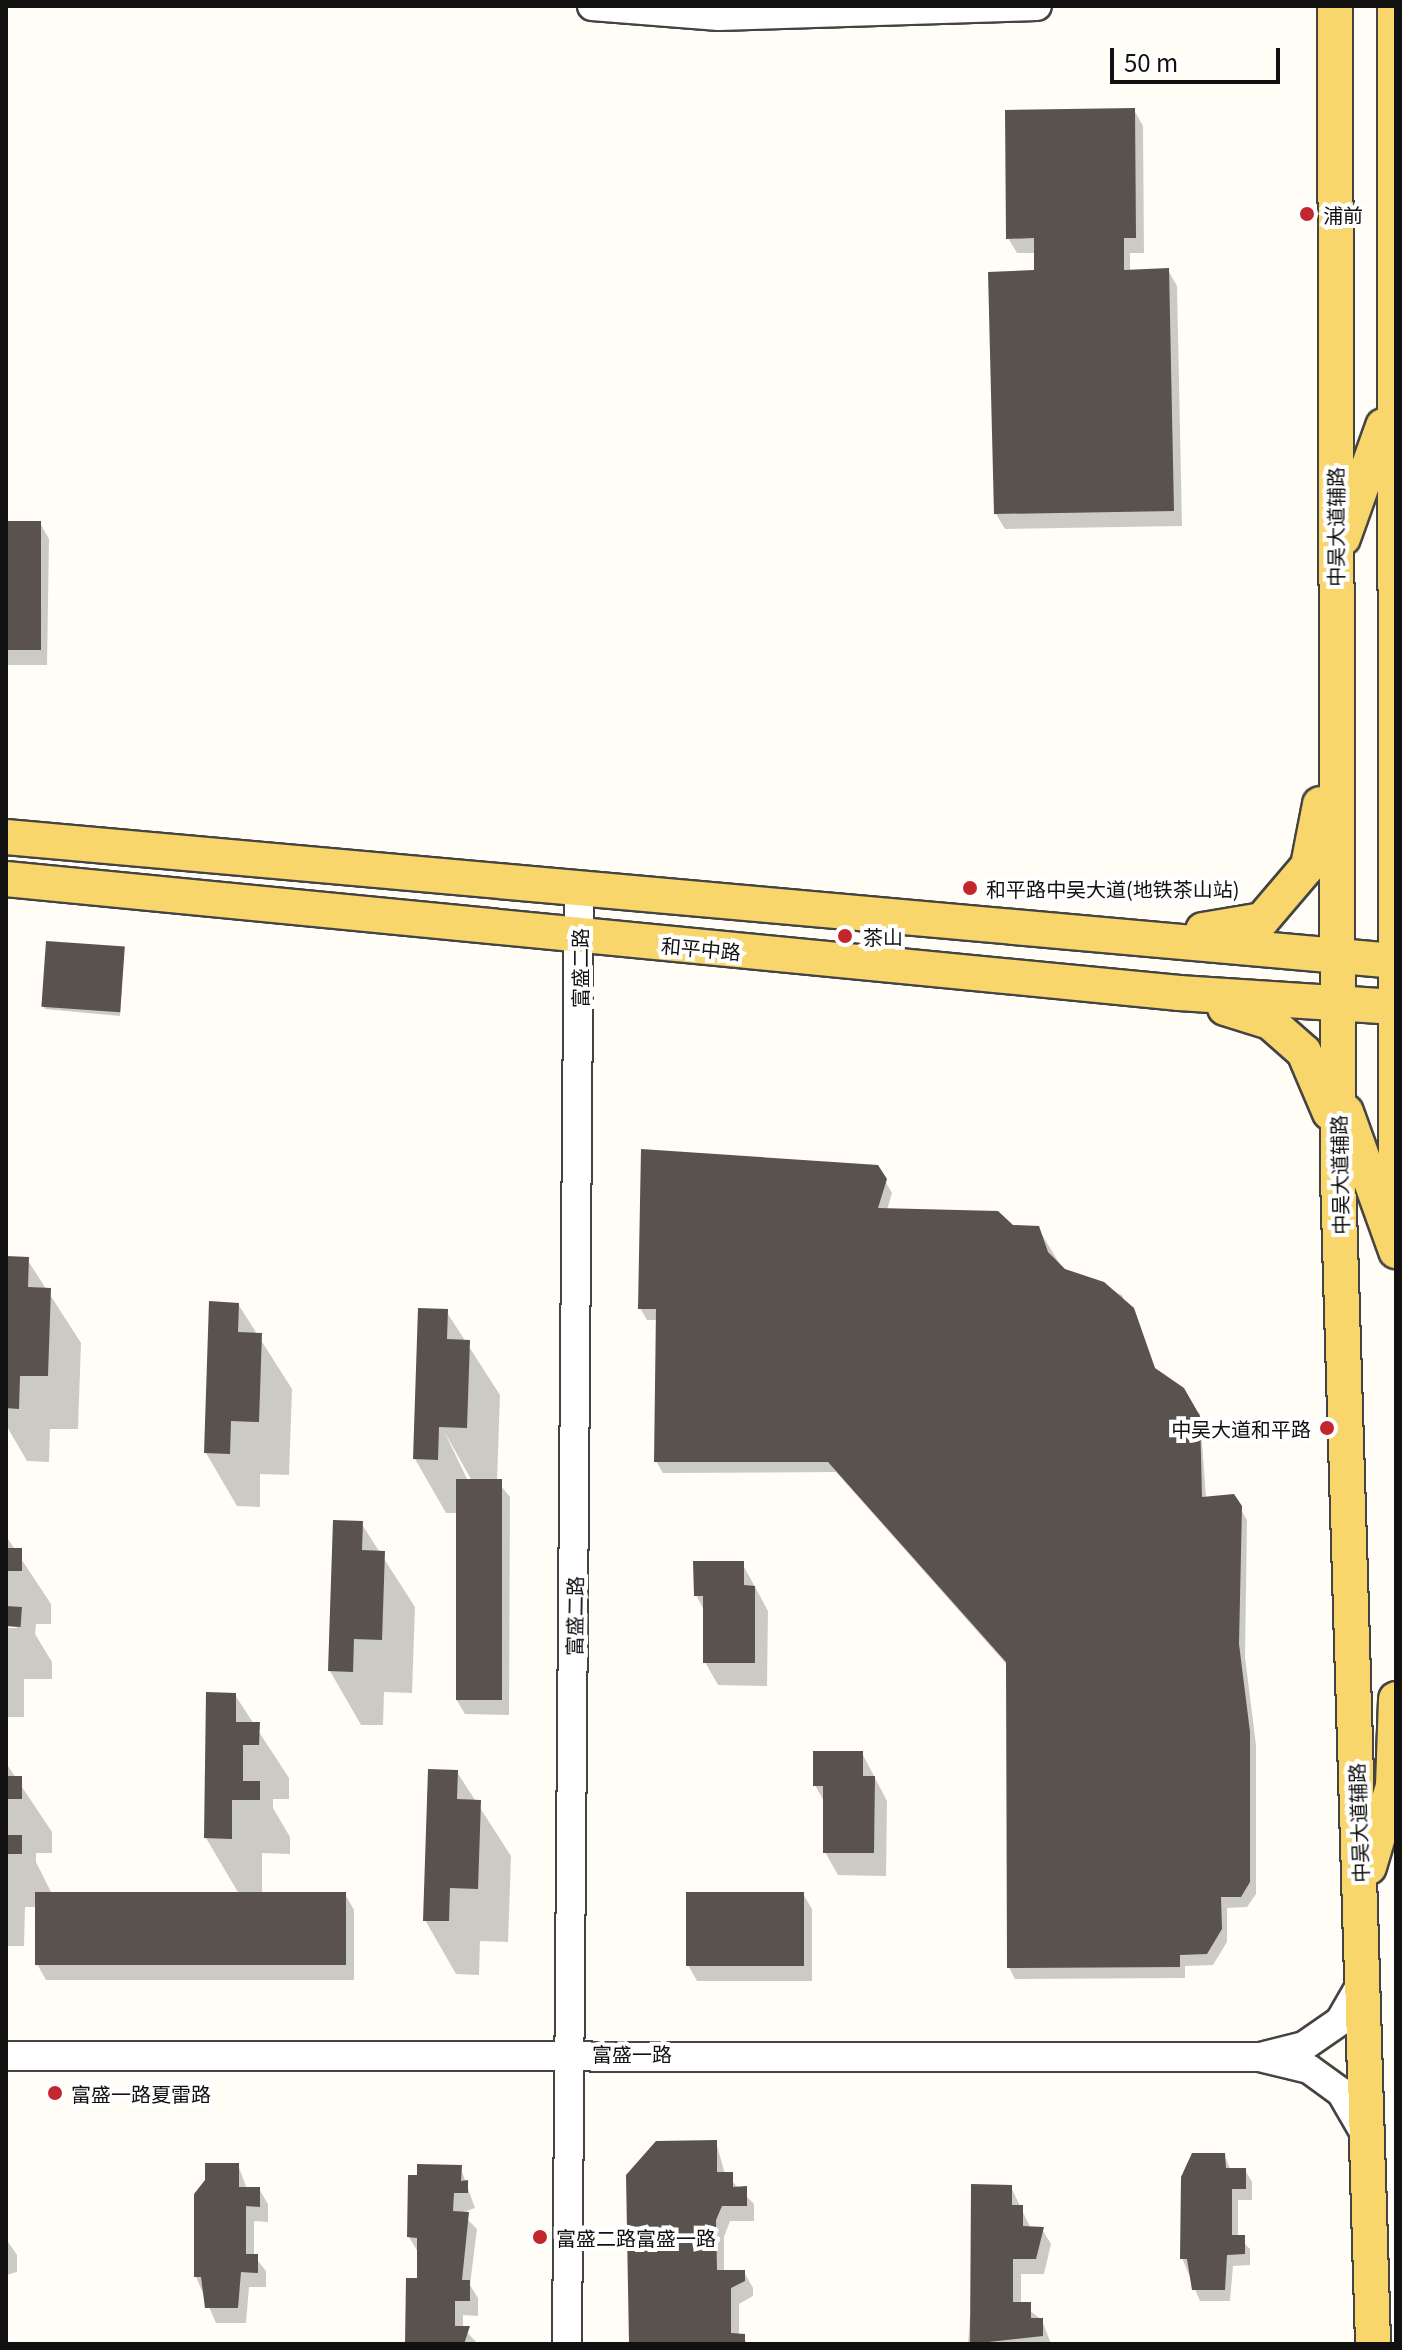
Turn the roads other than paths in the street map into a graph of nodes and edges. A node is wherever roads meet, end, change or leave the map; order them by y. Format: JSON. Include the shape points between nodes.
{"nodes":[{"id":1,"x":592,"y":6,"type":"edge"},
{"id":2,"x":1037,"y":6,"type":"edge"},
{"id":3,"x":1335,"y":6,"type":"edge"},
{"id":4,"x":1395,"y":6,"type":"edge"},
{"id":5,"x":1393,"y":177,"type":"edge"},
{"id":6,"x":1394,"y":339,"type":"edge"},
{"id":7,"x":1392,"y":403,"type":"junction"},
{"id":8,"x":1335,"y":559,"type":"junction"},
{"id":9,"x":1335,"y":729,"type":"junction"},
{"id":10,"x":6,"y":837,"type":"edge"},
{"id":11,"x":6,"y":879,"type":"edge"},
{"id":12,"x":579,"y":888,"type":"junction"},
{"id":13,"x":1102,"y":933,"type":"junction"},
{"id":14,"x":580,"y":936,"type":"junction"},
{"id":15,"x":1336,"y":956,"type":"junction"},
{"id":16,"x":1395,"y":961,"type":"edge"},
{"id":17,"x":1179,"y":993,"type":"junction"},
{"id":18,"x":1337,"y":1003,"type":"junction"},
{"id":19,"x":1395,"y":1007,"type":"edge"},
{"id":20,"x":1338,"y":1089,"type":"junction"},
{"id":21,"x":1395,"y":1150,"type":"edge"},
{"id":22,"x":1338,"y":1177,"type":"junction"},
{"id":23,"x":1396,"y":1205,"type":"edge"},
{"id":24,"x":1396,"y":1251,"type":"edge"},
{"id":25,"x":1396,"y":1699,"type":"edge"},
{"id":26,"x":1360,"y":1897,"type":"junction"},
{"id":27,"x":1363,"y":1981,"type":"junction"},
{"id":28,"x":570,"y":2053,"type":"junction"},
{"id":29,"x":6,"y":2056,"type":"edge"},
{"id":30,"x":1259,"y":2057,"type":"junction"},
{"id":31,"x":1368,"y":2138,"type":"junction"},
{"id":32,"x":1375,"y":2336,"type":"edge"},
{"id":33,"x":567,"y":2344,"type":"edge"}],
"edges":[{"from":1,"to":2,"type":"street","via":[[719,16]]},
{"from":3,"to":8,"type":"main road","name":"中吴大道辅路"},
{"from":4,"to":5,"type":"main road"},
{"from":5,"to":6,"type":"main road"},
{"from":6,"to":7,"type":"main road"},
{"from":7,"to":8,"type":"main road"},
{"from":7,"to":16,"type":"main road"},
{"from":8,"to":9,"type":"main road","name":"中吴大道辅路"},
{"from":9,"to":13,"type":"main road","via":[[1308,866],[1262,920],[1224,929]]},
{"from":9,"to":15,"type":"main road","name":"中吴大道辅路"},
{"from":10,"to":12,"type":"main road"},
{"from":11,"to":14,"type":"main road","name":"和平中路"},
{"from":12,"to":13,"type":"main road"},
{"from":12,"to":14,"type":"street","name":"富盛二路"},
{"from":13,"to":15,"type":"main road"},
{"from":14,"to":17,"type":"main road","name":"和平中路"},
{"from":14,"to":28,"type":"street","name":"富盛二路"},
{"from":15,"to":16,"type":"main road"},
{"from":15,"to":18,"type":"main road","name":"中吴大道辅路"},
{"from":16,"to":19,"type":"main road"},
{"from":17,"to":18,"type":"main road","name":"和平中路"},
{"from":17,"to":22,"type":"main road","via":[[1270,1022],[1304,1052],[1328,1097]]},
{"from":18,"to":19,"type":"main road","name":"和平中路"},
{"from":18,"to":20,"type":"main road","name":"中吴大道辅路"},
{"from":19,"to":21,"type":"main road"},
{"from":20,"to":22,"type":"main road","name":"中吴大道辅路"},
{"from":20,"to":24,"type":"main road"},
{"from":21,"to":23,"type":"main road"},
{"from":22,"to":26,"type":"main road","name":"中吴大道辅路"},
{"from":25,"to":26,"type":"main road","via":[[1393,1786]]},
{"from":26,"to":27,"type":"main road","name":"中吴大道辅路"},
{"from":27,"to":30,"type":"street","via":[[1340,2021],[1304,2046]]},
{"from":27,"to":31,"type":"main road","name":"中吴大道辅路"},
{"from":28,"to":29,"type":"street","name":"富盛一路"},
{"from":28,"to":30,"type":"street","name":"富盛一路"},
{"from":28,"to":33,"type":"street","name":"富盛二路"},
{"from":30,"to":31,"type":"street","via":[[1309,2069],[1341,2092]]},
{"from":31,"to":32,"type":"main road","name":"中吴大道辅路"}]}
